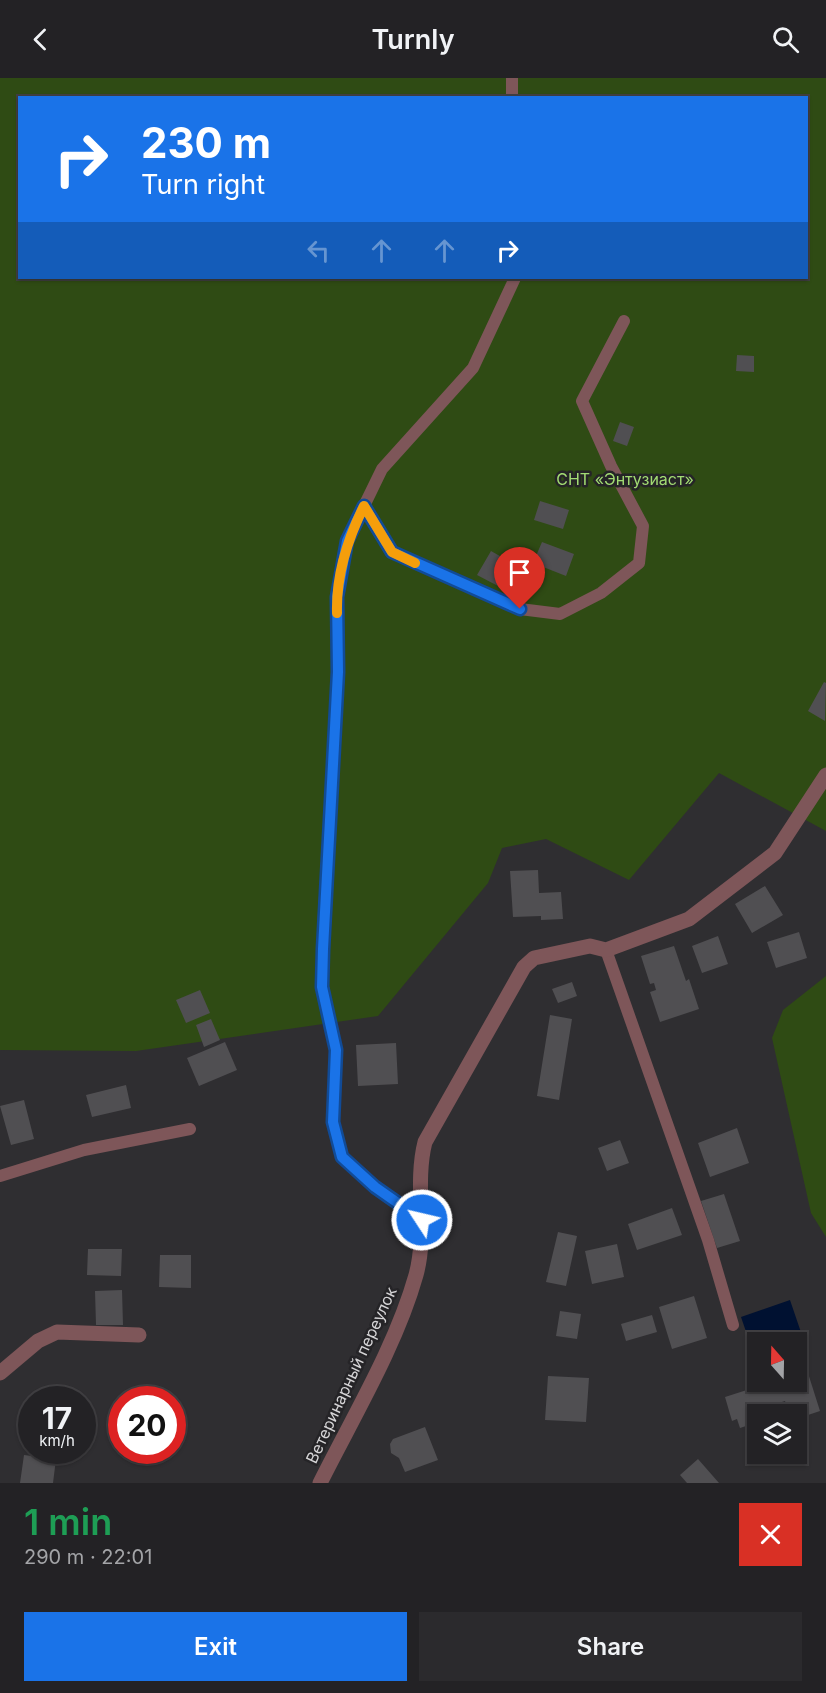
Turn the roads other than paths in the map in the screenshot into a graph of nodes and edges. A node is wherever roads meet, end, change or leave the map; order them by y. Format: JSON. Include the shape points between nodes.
{"nodes":[{"id":1,"x":512,"y":78,"type":"edge"},
{"id":2,"x":512,"y":96,"type":"edge"},
{"id":3,"x":514,"y":279,"type":"edge"},
{"id":4,"x":624,"y":321,"type":"dead end"},
{"id":5,"x":364,"y":506,"type":"junction"},
{"id":6,"x":826,"y":775,"type":"edge"},
{"id":7,"x":606,"y":950,"type":"junction"},
{"id":8,"x":190,"y":1129,"type":"dead end"},
{"id":9,"x":0,"y":1176,"type":"edge"},
{"id":10,"x":422,"y":1220,"type":"junction"},
{"id":11,"x":733,"y":1325,"type":"dead end"},
{"id":12,"x":139,"y":1335,"type":"dead end"},
{"id":13,"x":0,"y":1373,"type":"edge"},
{"id":14,"x":320,"y":1483,"type":"edge"}],
"edges":[{"from":1,"to":2,"type":"lane"},
{"from":3,"to":5,"type":"lane","via":[[473,368],[382,469]]},
{"from":4,"to":5,"type":"lane","via":[[582,401],[644,526],[639,563],[601,593],[560,614],[520,609],[392,552]]},
{"from":5,"to":10,"type":"lane","via":[[347,541],[337,597],[338,672],[322,987],[336,1050],[333,1122],[342,1157],[375,1187]]},
{"from":6,"to":7,"type":"street","name":"Ветеринарный переулок","via":[[775,853],[689,919]]},
{"from":7,"to":10,"type":"street","name":"Ветеринарный переулок","via":[[590,946],[534,958],[516,977],[425,1142],[420,1161]]},
{"from":7,"to":11,"type":"lane","via":[[711,1249]]},
{"from":8,"to":9,"type":"lane","via":[[84,1150]]},
{"from":10,"to":14,"type":"street","name":"Ветеринарный переулок","via":[[417,1273],[403,1312]]},
{"from":12,"to":13,"type":"street","via":[[57,1332],[38,1341]]}]}
